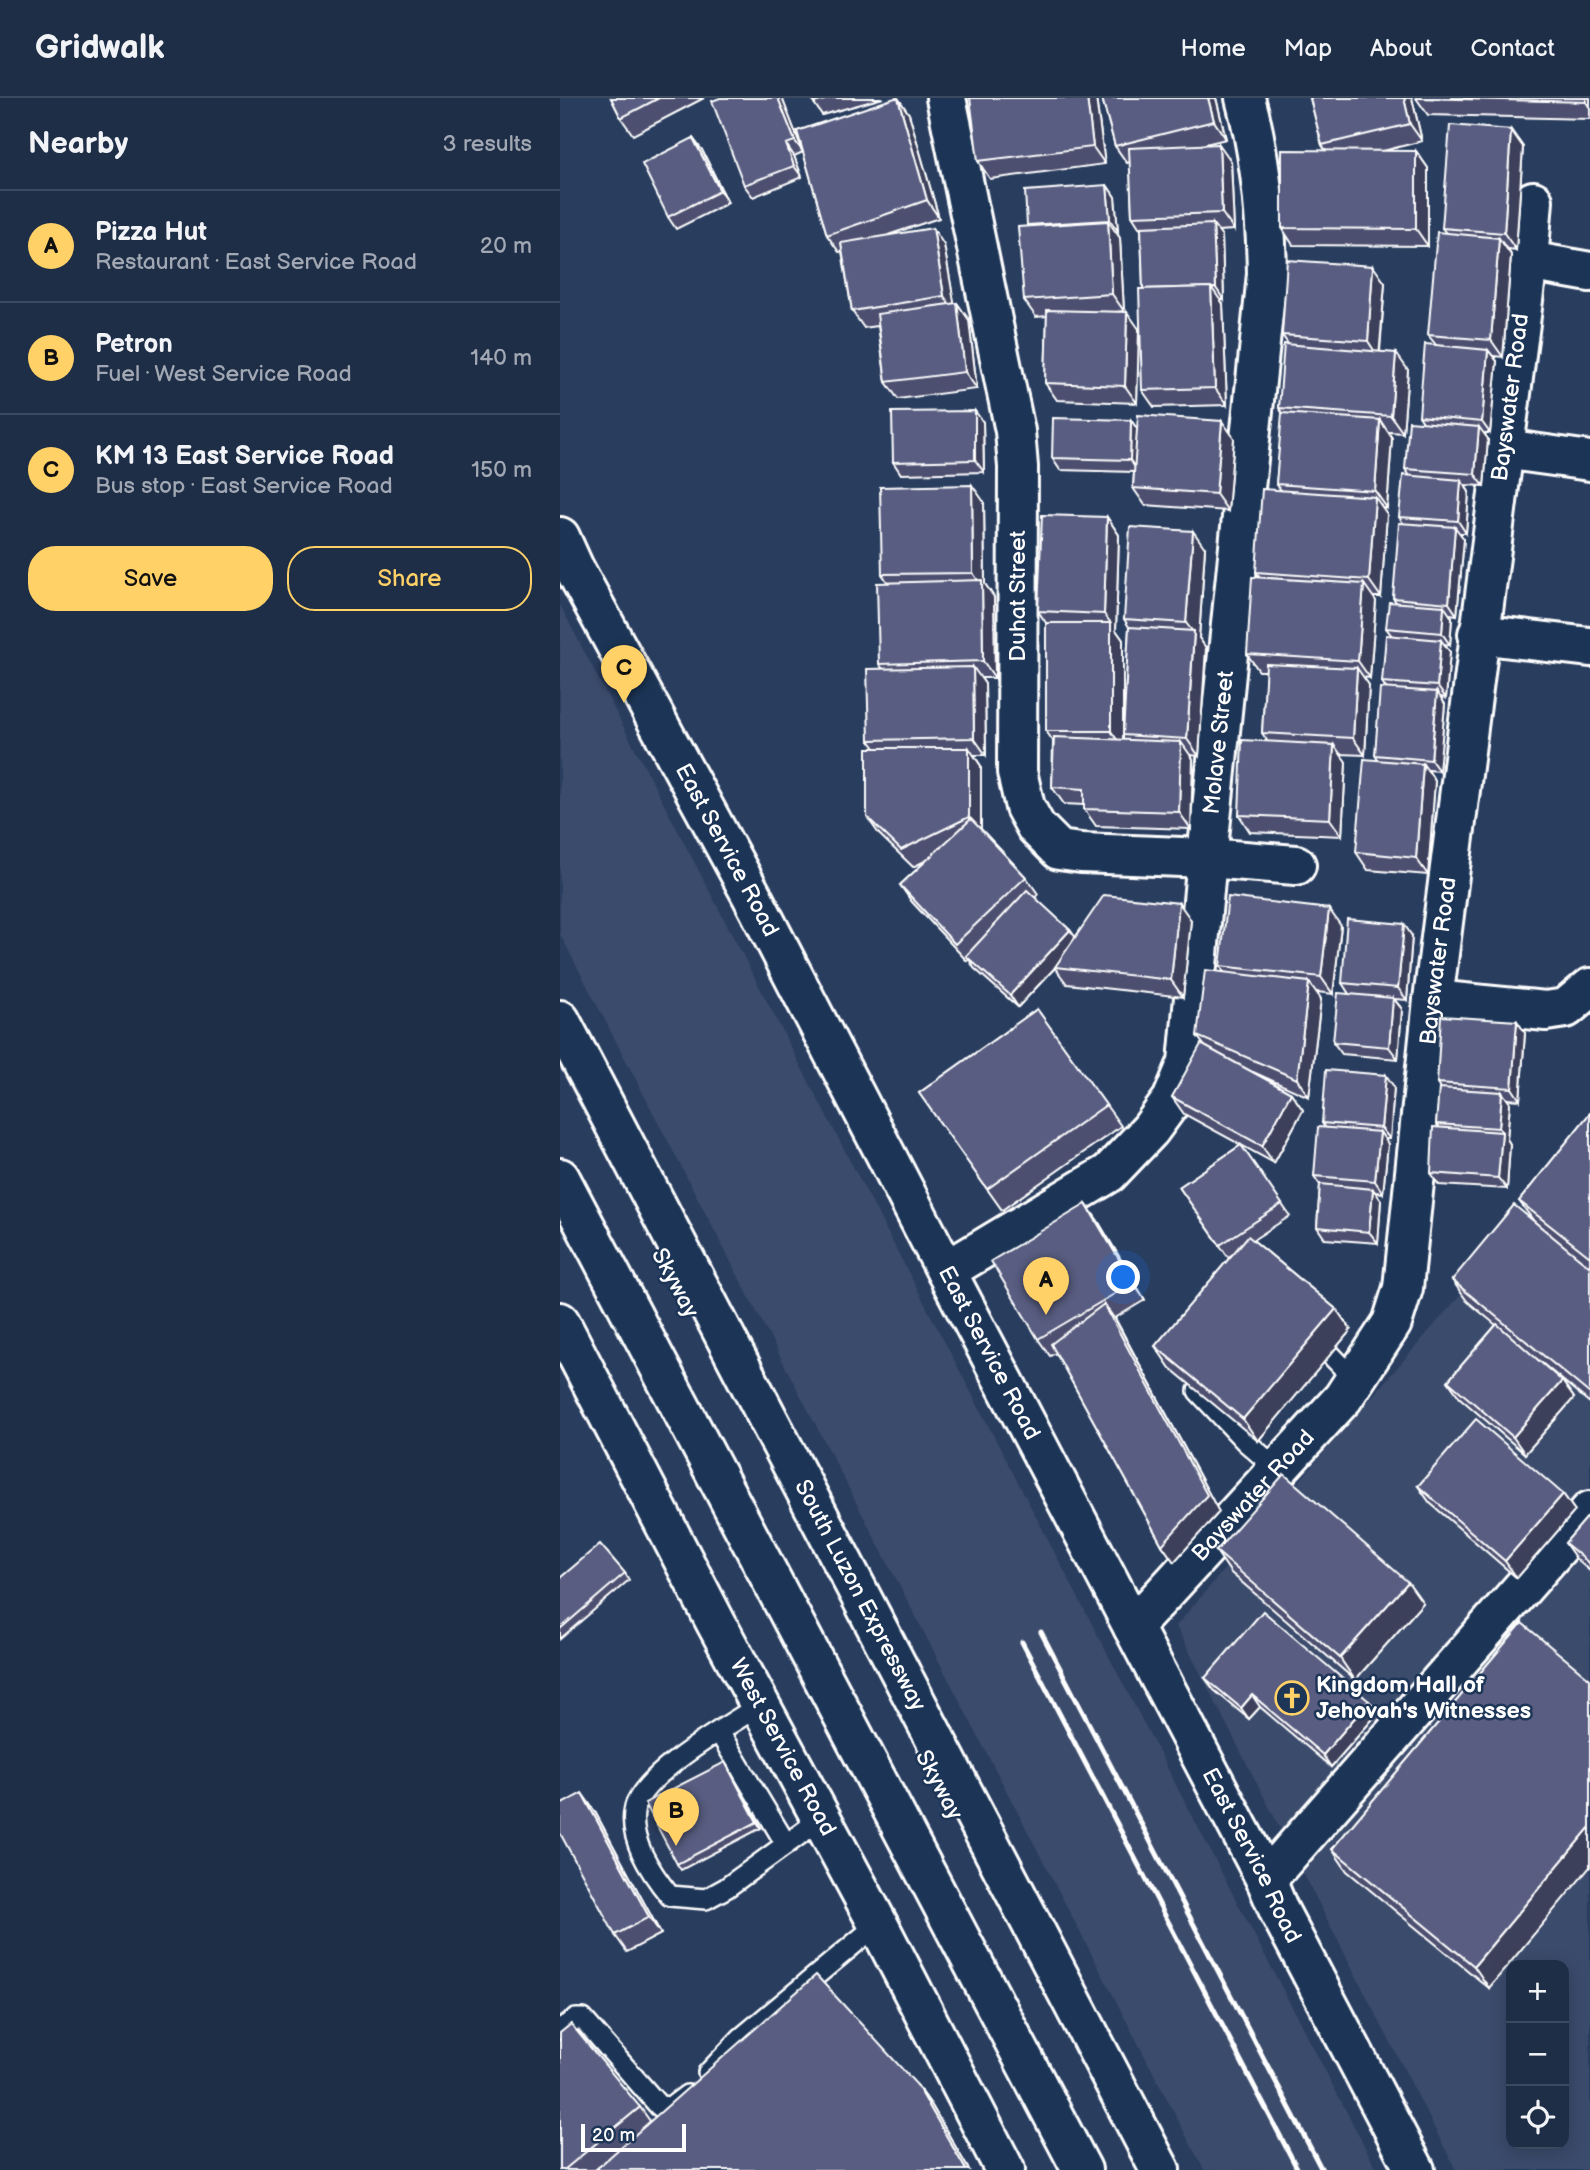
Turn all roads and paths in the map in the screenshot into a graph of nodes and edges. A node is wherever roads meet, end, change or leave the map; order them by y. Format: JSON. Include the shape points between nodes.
{"nodes":[{"id":1,"x":946,"y":98,"type":"edge"},
{"id":2,"x":1245,"y":98,"type":"edge"},
{"id":3,"x":1533,"y":201,"type":"dead end"},
{"id":4,"x":1528,"y":261,"type":"junction"},
{"id":5,"x":1590,"y":271,"type":"edge"},
{"id":6,"x":1503,"y":449,"type":"junction"},
{"id":7,"x":1590,"y":461,"type":"edge"},
{"id":8,"x":560,"y":537,"type":"edge"},
{"id":9,"x":1478,"y":634,"type":"junction"},
{"id":10,"x":1590,"y":647,"type":"edge"},
{"id":11,"x":1207,"y":858,"type":"junction"},
{"id":12,"x":1296,"y":865,"type":"dead end"},
{"id":13,"x":1590,"y":988,"type":"edge"},
{"id":14,"x":1433,"y":1000,"type":"junction"},
{"id":15,"x":560,"y":1020,"type":"edge"},
{"id":16,"x":560,"y":1066,"type":"edge"},
{"id":17,"x":560,"y":1178,"type":"edge"},
{"id":18,"x":560,"y":1228,"type":"edge"},
{"id":19,"x":946,"y":1271,"type":"junction"},
{"id":20,"x":562,"y":1329,"type":"edge"},
{"id":21,"x":1198,"y":1391,"type":"edge"},
{"id":22,"x":1277,"y":1469,"type":"junction"},
{"id":23,"x":1590,"y":1511,"type":"edge"},
{"id":24,"x":1133,"y":1627,"type":"junction"},
{"id":25,"x":760,"y":1705,"type":"junction"},
{"id":26,"x":719,"y":1732,"type":"junction"},
{"id":27,"x":821,"y":1819,"type":"junction"},
{"id":28,"x":786,"y":1844,"type":"junction"},
{"id":29,"x":1266,"y":1880,"type":"junction"},
{"id":30,"x":878,"y":1924,"type":"junction"},
{"id":31,"x":560,"y":2029,"type":"edge"},
{"id":32,"x":1005,"y":2170,"type":"edge"},
{"id":33,"x":1057,"y":2170,"type":"edge"},
{"id":34,"x":1082,"y":2170,"type":"edge"},
{"id":35,"x":1142,"y":2170,"type":"edge"},
{"id":36,"x":1160,"y":2170,"type":"edge"},
{"id":37,"x":1415,"y":2170,"type":"edge"}],
"edges":[{"from":1,"to":11,"type":"main road","name":"Duhat Street","via":[[1015,430],[1017,772],[1025,807],[1036,827],[1059,850]]},
{"from":2,"to":11,"type":"main road","name":"Molave Street","via":[[1266,212],[1268,274]]},
{"from":3,"to":4,"type":"main road","name":"Bayswater Road"},
{"from":4,"to":5,"type":"main road"},
{"from":4,"to":6,"type":"main road","name":"Bayswater Road"},
{"from":6,"to":7,"type":"main road"},
{"from":6,"to":9,"type":"main road","name":"Bayswater Road"},
{"from":8,"to":19,"type":"main road","name":"East Service Road"},
{"from":9,"to":10,"type":"main road"},
{"from":9,"to":14,"type":"main road","name":"Bayswater Road"},
{"from":11,"to":12,"type":"main road","name":"Duhat Street"},
{"from":11,"to":19,"type":"main road","name":"Molave Street","via":[[1188,1062],[1172,1100],[1109,1172]]},
{"from":13,"to":14,"type":"main road","via":[[1566,1008],[1546,1011]]},
{"from":14,"to":22,"type":"main road","name":"Bayswater Road","via":[[1403,1288],[1392,1323],[1343,1367],[1343,1398]]},
{"from":15,"to":36,"type":"main road","name":"South Luzon Expressway"},
{"from":16,"to":35,"type":"main road","name":"Skyway"},
{"from":17,"to":34,"type":"main road"},
{"from":18,"to":33,"type":"main road"},
{"from":19,"to":24,"type":"main road","name":"East Service Road"},
{"from":20,"to":25,"type":"main road","name":"West Service Road"},
{"from":21,"to":22,"type":"lane"},
{"from":22,"to":24,"type":"main road","name":"Bayswater Road"},
{"from":23,"to":29,"type":"main road"},
{"from":24,"to":29,"type":"main road","name":"East Service Road"},
{"from":25,"to":26,"type":"lane"},
{"from":25,"to":27,"type":"main road","name":"West Service Road"},
{"from":26,"to":28,"type":"lane"},
{"from":26,"to":28,"type":"lane","via":[[646,1786],[635,1808],[641,1852],[654,1877],[670,1896],[706,1899]]},
{"from":27,"to":28,"type":"lane"},
{"from":27,"to":30,"type":"main road","name":"West Service Road"},
{"from":29,"to":37,"type":"main road","name":"East Service Road"},
{"from":30,"to":31,"type":"lane","via":[[741,2038],[671,2107],[659,2106],[583,2019],[576,2018]]},
{"from":30,"to":32,"type":"main road","name":"West Service Road"}]}
